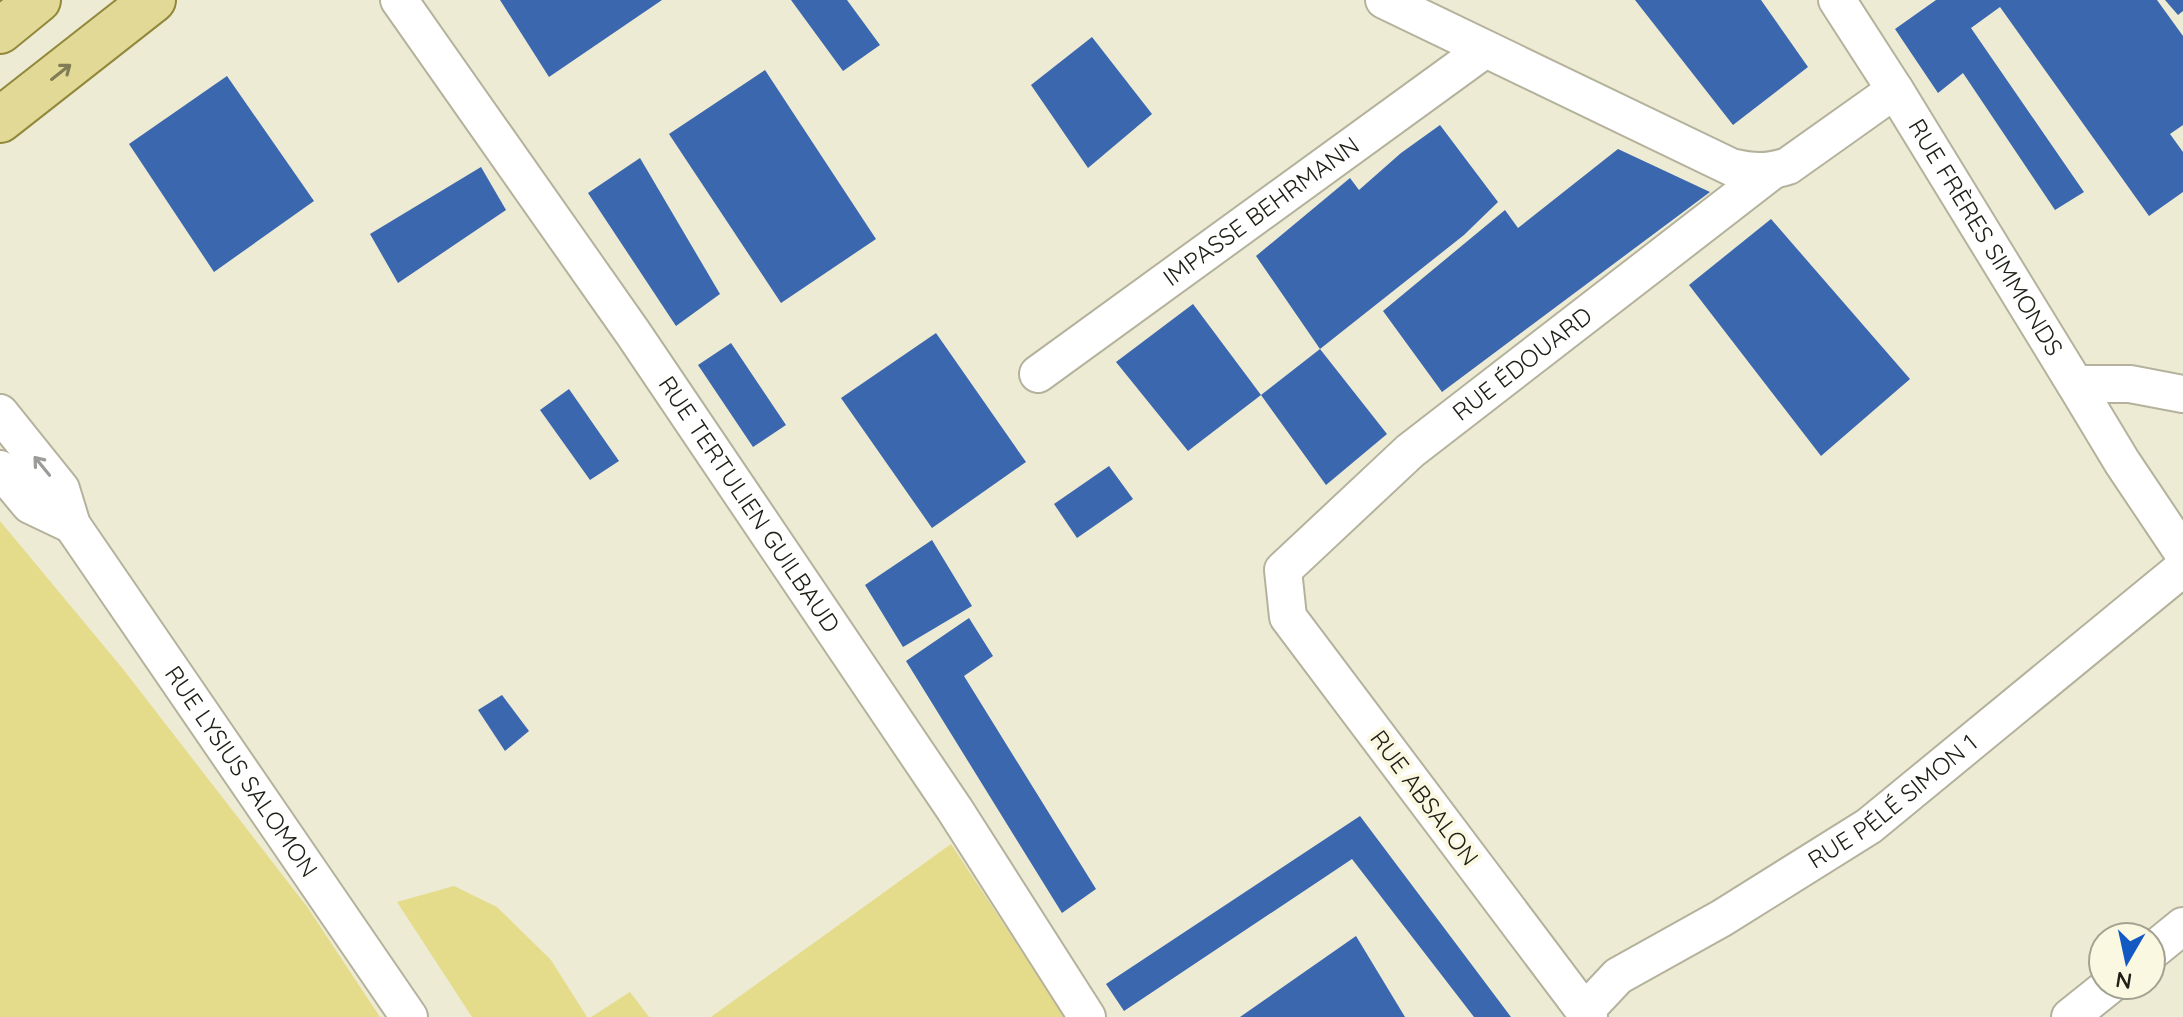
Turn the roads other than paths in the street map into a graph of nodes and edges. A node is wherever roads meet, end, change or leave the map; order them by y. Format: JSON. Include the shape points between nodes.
{"nodes":[{"id":1,"x":38,"y":0,"type":"edge"},
{"id":2,"x":153,"y":0,"type":"edge"},
{"id":3,"x":399,"y":0,"type":"edge"},
{"id":4,"x":1384,"y":0,"type":"edge"},
{"id":5,"x":1837,"y":0,"type":"edge"},
{"id":6,"x":0,"y":31,"type":"edge"},
{"id":7,"x":1484,"y":50,"type":"junction"},
{"id":8,"x":1895,"y":90,"type":"junction"},
{"id":9,"x":0,"y":120,"type":"edge"},
{"id":10,"x":1772,"y":171,"type":"junction"},
{"id":11,"x":1038,"y":374,"type":"dead end"},
{"id":12,"x":2075,"y":384,"type":"junction"},
{"id":13,"x":2183,"y":394,"type":"edge"},
{"id":14,"x":0,"y":413,"type":"edge"},
{"id":15,"x":0,"y":469,"type":"edge"},
{"id":16,"x":72,"y":525,"type":"junction"},
{"id":17,"x":2183,"y":553,"type":"edge"},
{"id":18,"x":2183,"y":568,"type":"edge"},
{"id":19,"x":1283,"y":570,"type":"joint"},
{"id":20,"x":2183,"y":926,"type":"edge"},
{"id":21,"x":2167,"y":939,"type":"edge"},
{"id":22,"x":2090,"y":1001,"type":"edge"},
{"id":23,"x":1587,"y":1014,"type":"edge"},
{"id":24,"x":409,"y":1017,"type":"edge"},
{"id":25,"x":1087,"y":1017,"type":"edge"},
{"id":26,"x":2070,"y":1017,"type":"edge"}],
"edges":[{"from":1,"to":6,"type":"main road"},
{"from":9,"to":2,"type":"main road","one_way":true},
{"from":3,"to":25,"type":"street","name":"RUE TERTULIEN GUILBAUD","via":[[633,333],[955,810]]},
{"from":4,"to":7,"type":"street"},
{"from":5,"to":8,"type":"street","name":"RUE FRÈRES SIMMONDS"},
{"from":7,"to":10,"type":"street","via":[[1731,167]]},
{"from":7,"to":11,"type":"street","name":"IMPASSE BEHRMANN"},
{"from":8,"to":10,"type":"street","name":"RUE ÉDOUARD","via":[[1804,156]]},
{"from":8,"to":12,"type":"street","name":"RUE FRÈRES SIMMONDS"},
{"from":10,"to":19,"type":"street","name":"RUE ÉDOUARD","via":[[1410,451]]},
{"from":12,"to":13,"type":"street","name":"RUE FRÈRES SIMMONDS","via":[[2130,384]]},
{"from":12,"to":17,"type":"street"},
{"from":16,"to":14,"type":"street","name":"RUE LYSIUS SALOMON","one_way":true,"via":[[61,489]]},
{"from":15,"to":16,"type":"street","via":[[30,505]]},
{"from":16,"to":24,"type":"street","name":"RUE LYSIUS SALOMON"},
{"from":18,"to":23,"type":"street","name":"RUE PÉLÉ SIMON 1","via":[[1869,826],[1618,976]]},
{"from":19,"to":23,"type":"street","name":"RUE ABSALON","via":[[1288,617]]},
{"from":20,"to":21,"type":"street"},
{"from":22,"to":26,"type":"street"}]}
